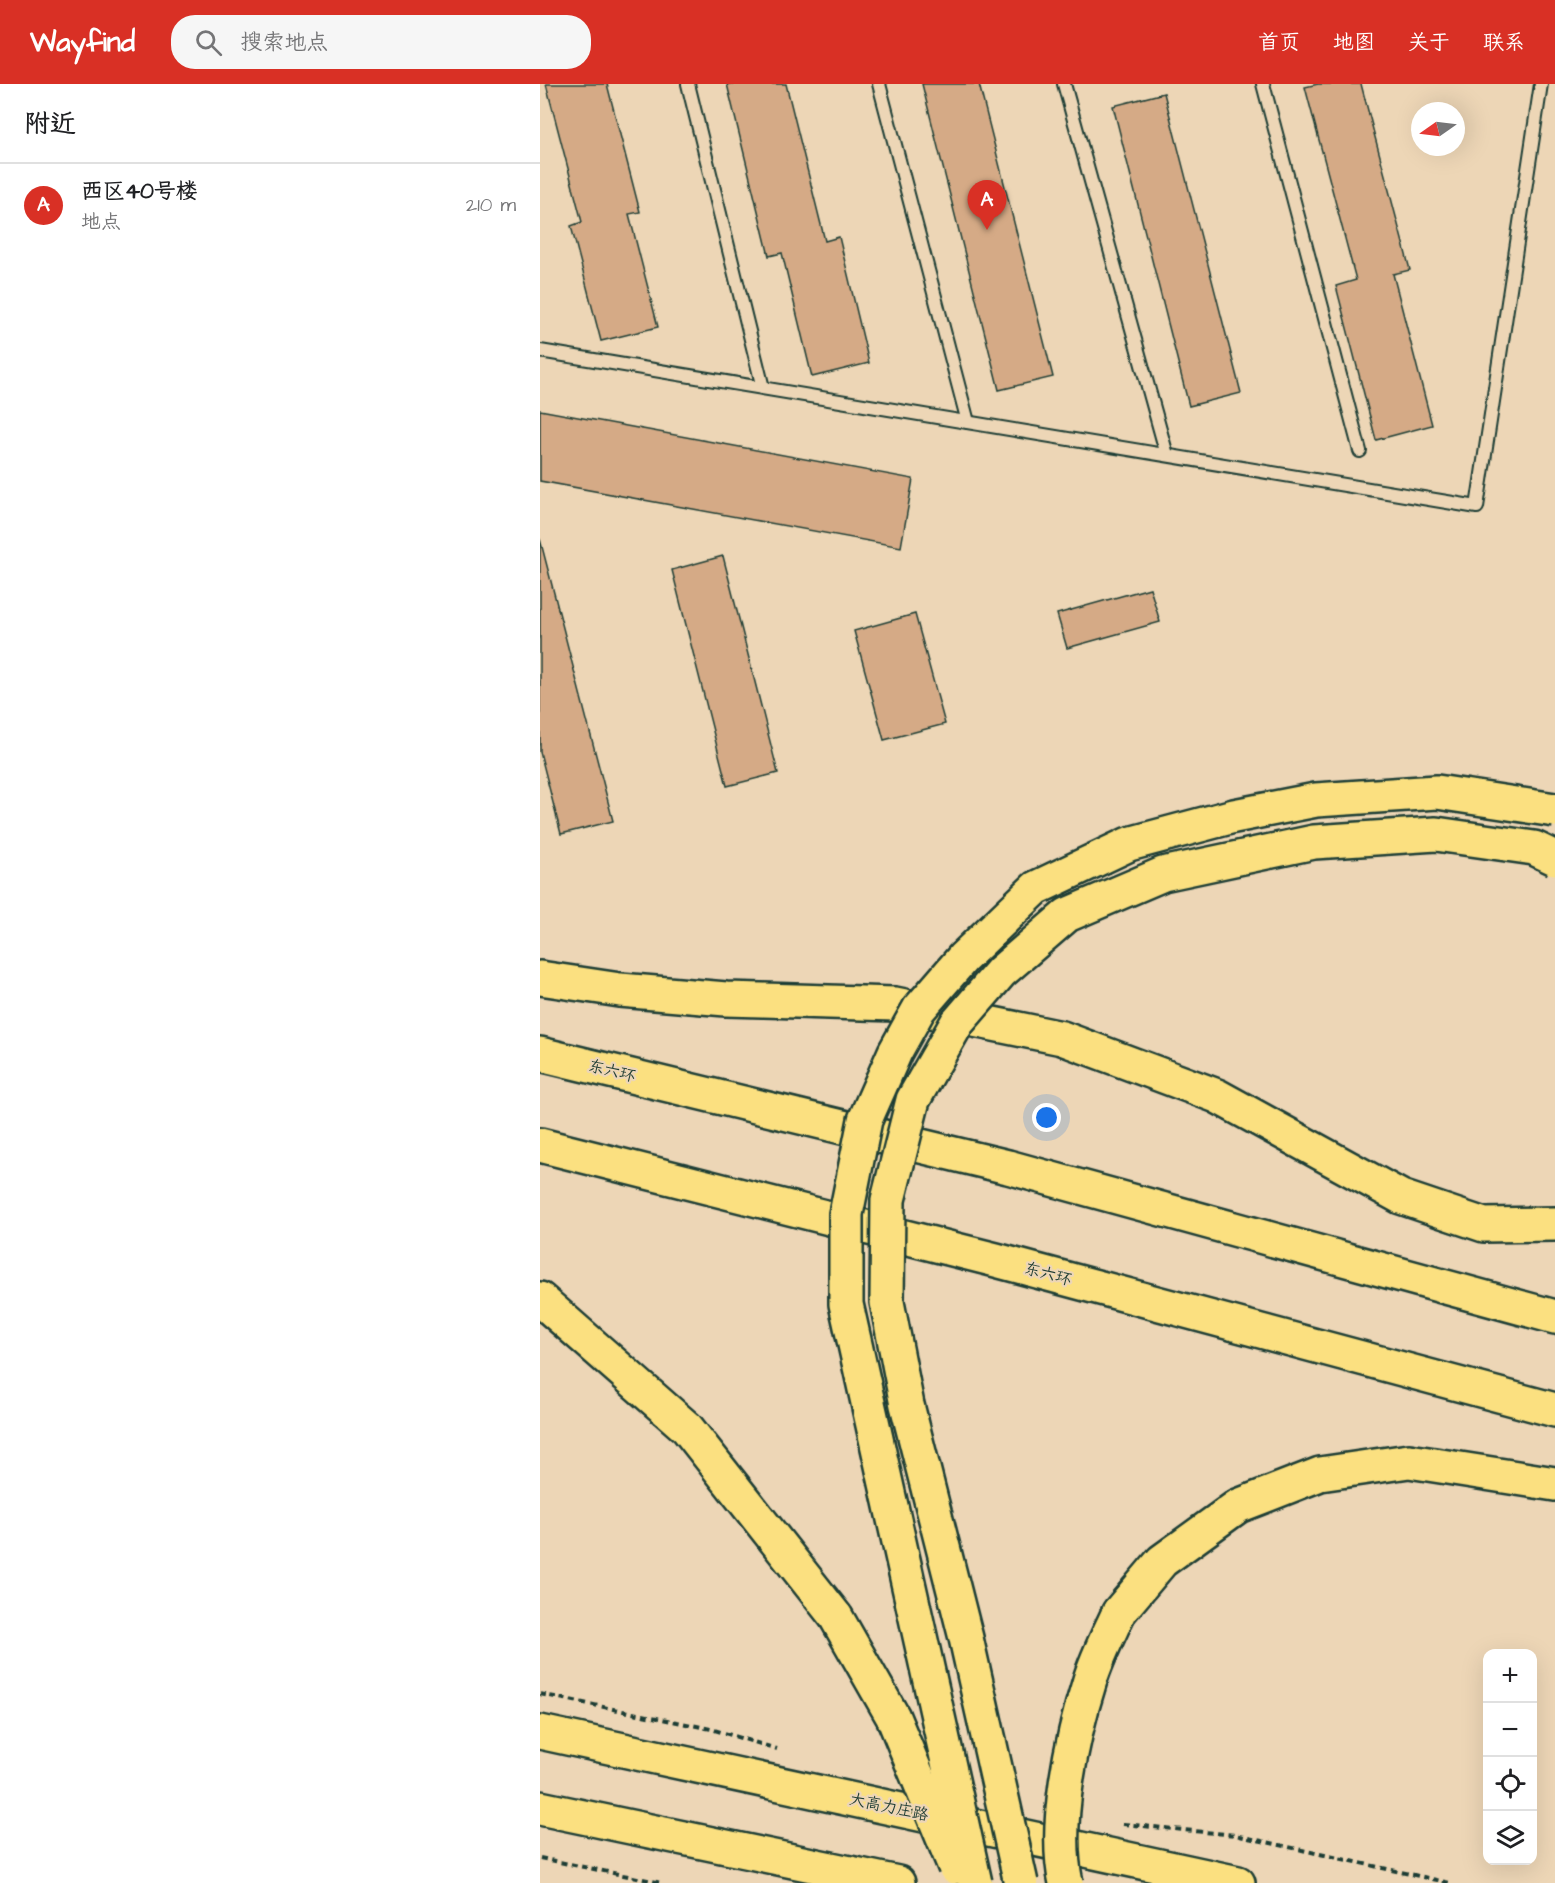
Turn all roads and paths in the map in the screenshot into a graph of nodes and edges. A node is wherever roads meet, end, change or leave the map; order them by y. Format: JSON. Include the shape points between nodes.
{"nodes":[{"id":1,"x":688,"y":84,"type":"edge"},
{"id":2,"x":879,"y":84,"type":"edge"},
{"id":3,"x":1064,"y":84,"type":"edge"},
{"id":4,"x":1263,"y":84,"type":"edge"},
{"id":5,"x":1540,"y":84,"type":"edge"},
{"id":6,"x":540,"y":351,"type":"edge"},
{"id":7,"x":763,"y":388,"type":"junction"},
{"id":8,"x":968,"y":422,"type":"junction"},
{"id":9,"x":1360,"y":451,"type":"dead end"},
{"id":10,"x":1167,"y":455,"type":"junction"},
{"id":11,"x":1555,"y":810,"type":"edge"},
{"id":12,"x":1555,"y":858,"type":"edge"},
{"id":13,"x":540,"y":978,"type":"edge"},
{"id":14,"x":540,"y":1054,"type":"edge"},
{"id":15,"x":540,"y":1145,"type":"edge"},
{"id":16,"x":1555,"y":1224,"type":"edge"},
{"id":17,"x":540,"y":1299,"type":"edge"},
{"id":18,"x":1555,"y":1317,"type":"edge"},
{"id":19,"x":1555,"y":1410,"type":"edge"},
{"id":20,"x":1555,"y":1484,"type":"edge"},
{"id":21,"x":540,"y":1731,"type":"edge"},
{"id":22,"x":540,"y":1808,"type":"edge"},
{"id":23,"x":540,"y":1858,"type":"edge"},
{"id":24,"x":662,"y":1883,"type":"edge"},
{"id":25,"x":898,"y":1883,"type":"edge"},
{"id":26,"x":961,"y":1883,"type":"edge"},
{"id":27,"x":975,"y":1883,"type":"edge"},
{"id":28,"x":1021,"y":1883,"type":"edge"},
{"id":29,"x":1066,"y":1883,"type":"edge"},
{"id":30,"x":1238,"y":1883,"type":"edge"}],
"edges":[{"from":1,"to":7,"type":"lane"},
{"from":2,"to":8,"type":"lane"},
{"from":3,"to":10,"type":"lane"},
{"from":4,"to":9,"type":"lane"},
{"from":5,"to":10,"type":"lane","via":[[1477,507]]},
{"from":6,"to":7,"type":"lane"},
{"from":7,"to":8,"type":"lane"},
{"from":8,"to":10,"type":"lane"},
{"from":11,"to":27,"type":"main road","bridge":true,"via":[[1437,792],[1316,800],[1234,816],[1129,844],[1036,888],[963,958],[918,1009],[865,1120],[849,1203],[846,1304]]},
{"from":12,"to":28,"type":"main road","bridge":true,"via":[[1534,848],[1436,834],[1314,842],[1163,874],[1067,915],[1000,972],[957,1023],[913,1100],[888,1200],[887,1302],[907,1405],[966,1638]]},
{"from":13,"to":16,"type":"main road","via":[[726,999],[895,1004],[1062,1038],[1217,1096],[1401,1197],[1484,1226]]},
{"from":14,"to":18,"type":"main road","name":"东六环","via":[[1008,1167]]},
{"from":15,"to":19,"type":"main road","name":"东六环","via":[[996,1260]]},
{"from":17,"to":26,"type":"main road","bridge":true,"via":[[687,1428],[836,1617],[893,1717]]},
{"from":20,"to":29,"type":"main road","bridge":true,"via":[[1409,1461],[1320,1474],[1238,1506],[1162,1561],[1119,1612],[1090,1679],[1062,1799]]},
{"from":21,"to":30,"type":"main road","name":"大高力庄路"},
{"from":22,"to":25,"type":"main road"},
{"from":23,"to":24,"type":"path"}]}
